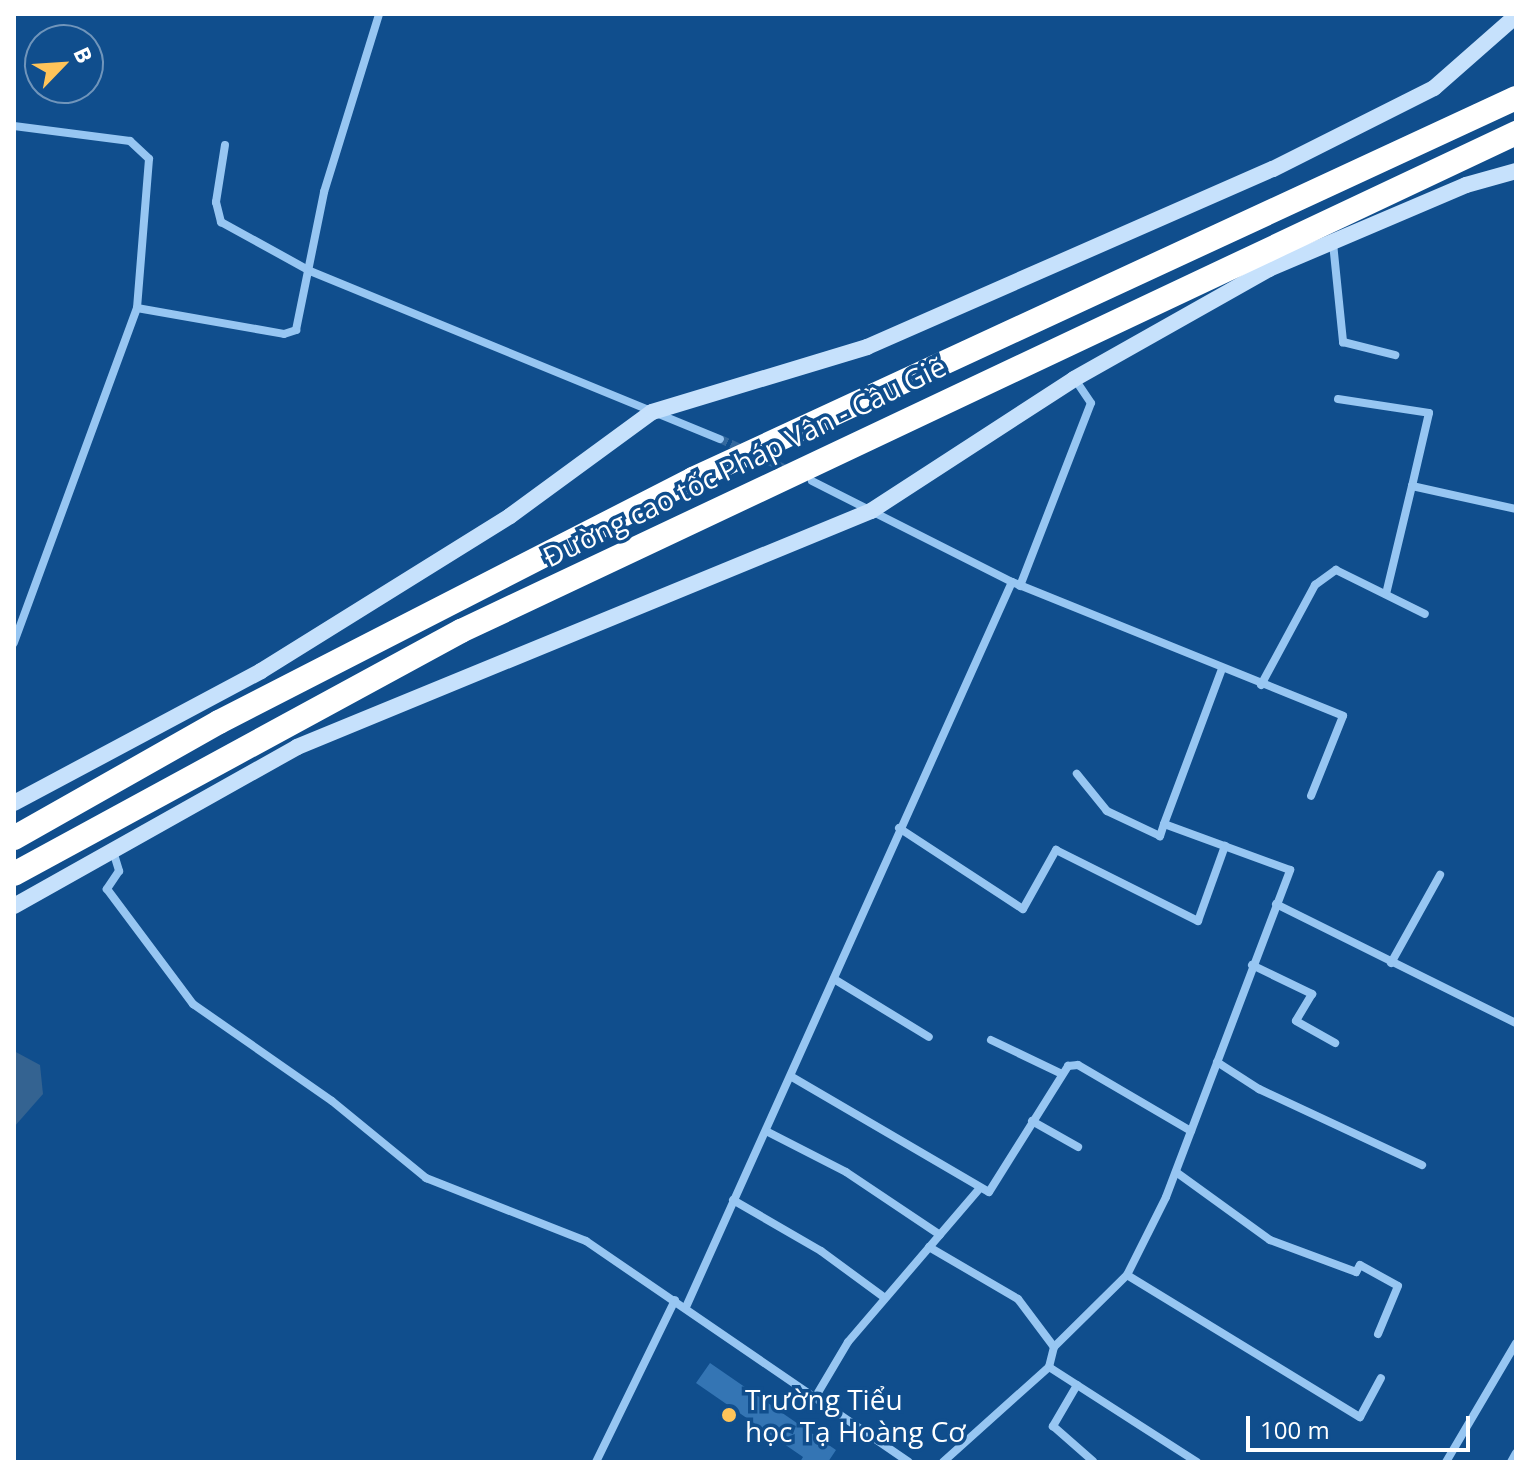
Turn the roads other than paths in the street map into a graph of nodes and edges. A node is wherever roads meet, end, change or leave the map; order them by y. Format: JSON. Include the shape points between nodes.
{"nodes":[{"id":1,"x":379,"y":14,"type":"edge"},
{"id":2,"x":1516,"y":16,"type":"edge"},
{"id":3,"x":1516,"y":98,"type":"edge"},
{"id":4,"x":14,"y":126,"type":"edge"},
{"id":5,"x":1516,"y":133,"type":"edge"},
{"id":6,"x":225,"y":145,"type":"dead end"},
{"id":7,"x":1516,"y":171,"type":"edge"},
{"id":8,"x":1333,"y":242,"type":"junction"},
{"id":9,"x":310,"y":271,"type":"junction"},
{"id":10,"x":137,"y":308,"type":"junction"},
{"id":11,"x":1395,"y":355,"type":"dead end"},
{"id":12,"x":1074,"y":379,"type":"junction"},
{"id":13,"x":1338,"y":399,"type":"dead end"},
{"id":14,"x":652,"y":412,"type":"junction"},
{"id":15,"x":720,"y":439,"type":"tunnel mouth"},
{"id":16,"x":812,"y":481,"type":"dead end"},
{"id":17,"x":1412,"y":486,"type":"junction"},
{"id":18,"x":1516,"y":509,"type":"edge"},
{"id":19,"x":871,"y":511,"type":"junction"},
{"id":20,"x":1016,"y":584,"type":"junction"},
{"id":21,"x":1386,"y":594,"type":"junction"},
{"id":22,"x":1425,"y":614,"type":"dead end"},
{"id":23,"x":14,"y":643,"type":"edge"},
{"id":24,"x":1222,"y":669,"type":"junction"},
{"id":25,"x":1261,"y":685,"type":"junction"},
{"id":26,"x":1077,"y":774,"type":"dead end"},
{"id":27,"x":1311,"y":796,"type":"dead end"},
{"id":28,"x":14,"y":803,"type":"edge"},
{"id":29,"x":1164,"y":824,"type":"junction"},
{"id":30,"x":899,"y":828,"type":"junction"},
{"id":31,"x":14,"y":838,"type":"edge"},
{"id":32,"x":1225,"y":846,"type":"junction"},
{"id":33,"x":113,"y":851,"type":"junction"},
{"id":34,"x":14,"y":874,"type":"edge"},
{"id":35,"x":1440,"y":875,"type":"dead end"},
{"id":36,"x":1276,"y":904,"type":"junction"},
{"id":37,"x":14,"y":906,"type":"edge"},
{"id":38,"x":1391,"y":963,"type":"junction"},
{"id":39,"x":1252,"y":965,"type":"junction"},
{"id":40,"x":834,"y":979,"type":"junction"},
{"id":41,"x":1516,"y":1023,"type":"edge"},
{"id":42,"x":929,"y":1037,"type":"dead end"},
{"id":43,"x":991,"y":1040,"type":"dead end"},
{"id":44,"x":1335,"y":1043,"type":"dead end"},
{"id":45,"x":1217,"y":1062,"type":"junction"},
{"id":46,"x":1062,"y":1074,"type":"junction"},
{"id":47,"x":792,"y":1077,"type":"junction"},
{"id":48,"x":1032,"y":1121,"type":"junction"},
{"id":49,"x":766,"y":1131,"type":"junction"},
{"id":50,"x":1191,"y":1131,"type":"junction"},
{"id":51,"x":1078,"y":1147,"type":"dead end"},
{"id":52,"x":1422,"y":1165,"type":"dead end"},
{"id":53,"x":1176,"y":1172,"type":"junction"},
{"id":54,"x":979,"y":1189,"type":"junction"},
{"id":55,"x":733,"y":1200,"type":"junction"},
{"id":56,"x":940,"y":1235,"type":"junction"},
{"id":57,"x":929,"y":1247,"type":"junction"},
{"id":58,"x":1127,"y":1275,"type":"junction"},
{"id":59,"x":885,"y":1298,"type":"junction"},
{"id":60,"x":675,"y":1300,"type":"junction"},
{"id":61,"x":686,"y":1307,"type":"junction"},
{"id":62,"x":1378,"y":1334,"type":"dead end"},
{"id":63,"x":1516,"y":1343,"type":"edge"},
{"id":64,"x":1054,"y":1347,"type":"junction"},
{"id":65,"x":1049,"y":1367,"type":"junction"},
{"id":66,"x":1381,"y":1378,"type":"dead end"},
{"id":67,"x":1077,"y":1385,"type":"junction"},
{"id":68,"x":816,"y":1396,"type":"junction"},
{"id":69,"x":1516,"y":1453,"type":"edge"},
{"id":70,"x":1093,"y":1461,"type":"edge"},
{"id":71,"x":596,"y":1462,"type":"edge"},
{"id":72,"x":909,"y":1462,"type":"edge"},
{"id":73,"x":943,"y":1462,"type":"edge"},
{"id":74,"x":1197,"y":1462,"type":"edge"},
{"id":75,"x":1446,"y":1462,"type":"edge"},
{"id":76,"x":1511,"y":1462,"type":"edge"}],
"edges":[{"from":1,"to":9,"type":"street","via":[[324,192]]},
{"from":2,"to":14,"type":"street","via":[[1434,88],[1273,169],[867,347]]},
{"from":3,"to":31,"type":"highway","name":"Đường cao tốc Pháp Vân - Cầu Giẽ","via":[[693,479],[233,714]]},
{"from":4,"to":10,"type":"street","via":[[130,141],[146,151],[149,180]]},
{"from":5,"to":34,"type":"highway","name":"Đường cao tốc Pháp Vân - Cầu Giẽ","via":[[461,631]]},
{"from":6,"to":9,"type":"street","via":[[216,202],[221,222]]},
{"from":7,"to":8,"type":"street","via":[[1466,185]]},
{"from":8,"to":11,"type":"street","via":[[1343,342]]},
{"from":8,"to":12,"type":"street","via":[[1269,269]]},
{"from":9,"to":10,"type":"street","via":[[300,323],[291,333]]},
{"from":9,"to":14,"type":"street"},
{"from":10,"to":23,"type":"street"},
{"from":12,"to":19,"type":"street"},
{"from":12,"to":20,"type":"street","via":[[1091,403]]},
{"from":13,"to":17,"type":"street","via":[[1429,413]]},
{"from":14,"to":15,"type":"street"},
{"from":14,"to":28,"type":"street","via":[[510,516],[261,671]]},
{"from":16,"to":19,"type":"street"},
{"from":17,"to":18,"type":"street"},
{"from":17,"to":21,"type":"street"},
{"from":19,"to":20,"type":"street"},
{"from":19,"to":33,"type":"street","via":[[297,747]]},
{"from":20,"to":24,"type":"street"},
{"from":20,"to":30,"type":"street"},
{"from":21,"to":22,"type":"street"},
{"from":21,"to":25,"type":"street","via":[[1336,570],[1315,585]]},
{"from":24,"to":25,"type":"street"},
{"from":24,"to":29,"type":"street"},
{"from":25,"to":27,"type":"street","via":[[1343,716]]},
{"from":26,"to":29,"type":"street","via":[[1107,811],[1160,836]]},
{"from":29,"to":32,"type":"street"},
{"from":30,"to":32,"type":"street","via":[[1023,909],[1056,850],[1198,921]]},
{"from":30,"to":40,"type":"street"},
{"from":32,"to":36,"type":"street","via":[[1290,870]]},
{"from":33,"to":37,"type":"street"},
{"from":33,"to":60,"type":"street","via":[[119,871],[107,889],[193,1004],[332,1101],[426,1178],[586,1241]]},
{"from":35,"to":38,"type":"street"},
{"from":36,"to":38,"type":"street","via":[[1332,927]]},
{"from":36,"to":39,"type":"street"},
{"from":38,"to":41,"type":"street"},
{"from":39,"to":44,"type":"street","via":[[1312,994],[1296,1021]]},
{"from":39,"to":45,"type":"street"},
{"from":40,"to":42,"type":"street"},
{"from":40,"to":47,"type":"street"},
{"from":43,"to":46,"type":"street"},
{"from":45,"to":50,"type":"street"},
{"from":45,"to":52,"type":"street","via":[[1259,1089]]},
{"from":46,"to":48,"type":"street"},
{"from":46,"to":50,"type":"street","via":[[1078,1065]]},
{"from":47,"to":49,"type":"street"},
{"from":47,"to":54,"type":"street"},
{"from":48,"to":51,"type":"street"},
{"from":48,"to":54,"type":"street","via":[[989,1192]]},
{"from":49,"to":55,"type":"street"},
{"from":49,"to":56,"type":"street","via":[[846,1172]]},
{"from":50,"to":53,"type":"street"},
{"from":53,"to":58,"type":"street"},
{"from":53,"to":62,"type":"street","via":[[1270,1240],[1356,1272],[1360,1265],[1398,1286]]},
{"from":54,"to":56,"type":"street"},
{"from":55,"to":59,"type":"street","via":[[821,1251]]},
{"from":55,"to":61,"type":"street"},
{"from":56,"to":57,"type":"street"},
{"from":57,"to":59,"type":"street"},
{"from":57,"to":64,"type":"street","via":[[1018,1299]]},
{"from":58,"to":64,"type":"street"},
{"from":58,"to":66,"type":"street","via":[[1360,1417]]},
{"from":59,"to":68,"type":"street","via":[[848,1342]]},
{"from":60,"to":61,"type":"street"},
{"from":60,"to":71,"type":"street"},
{"from":61,"to":68,"type":"street"},
{"from":63,"to":75,"type":"street"},
{"from":64,"to":65,"type":"street"},
{"from":65,"to":67,"type":"street"},
{"from":65,"to":73,"type":"street"},
{"from":67,"to":70,"type":"street","via":[[1053,1426]]},
{"from":67,"to":74,"type":"street"},
{"from":68,"to":72,"type":"street"},
{"from":69,"to":76,"type":"street"}]}
